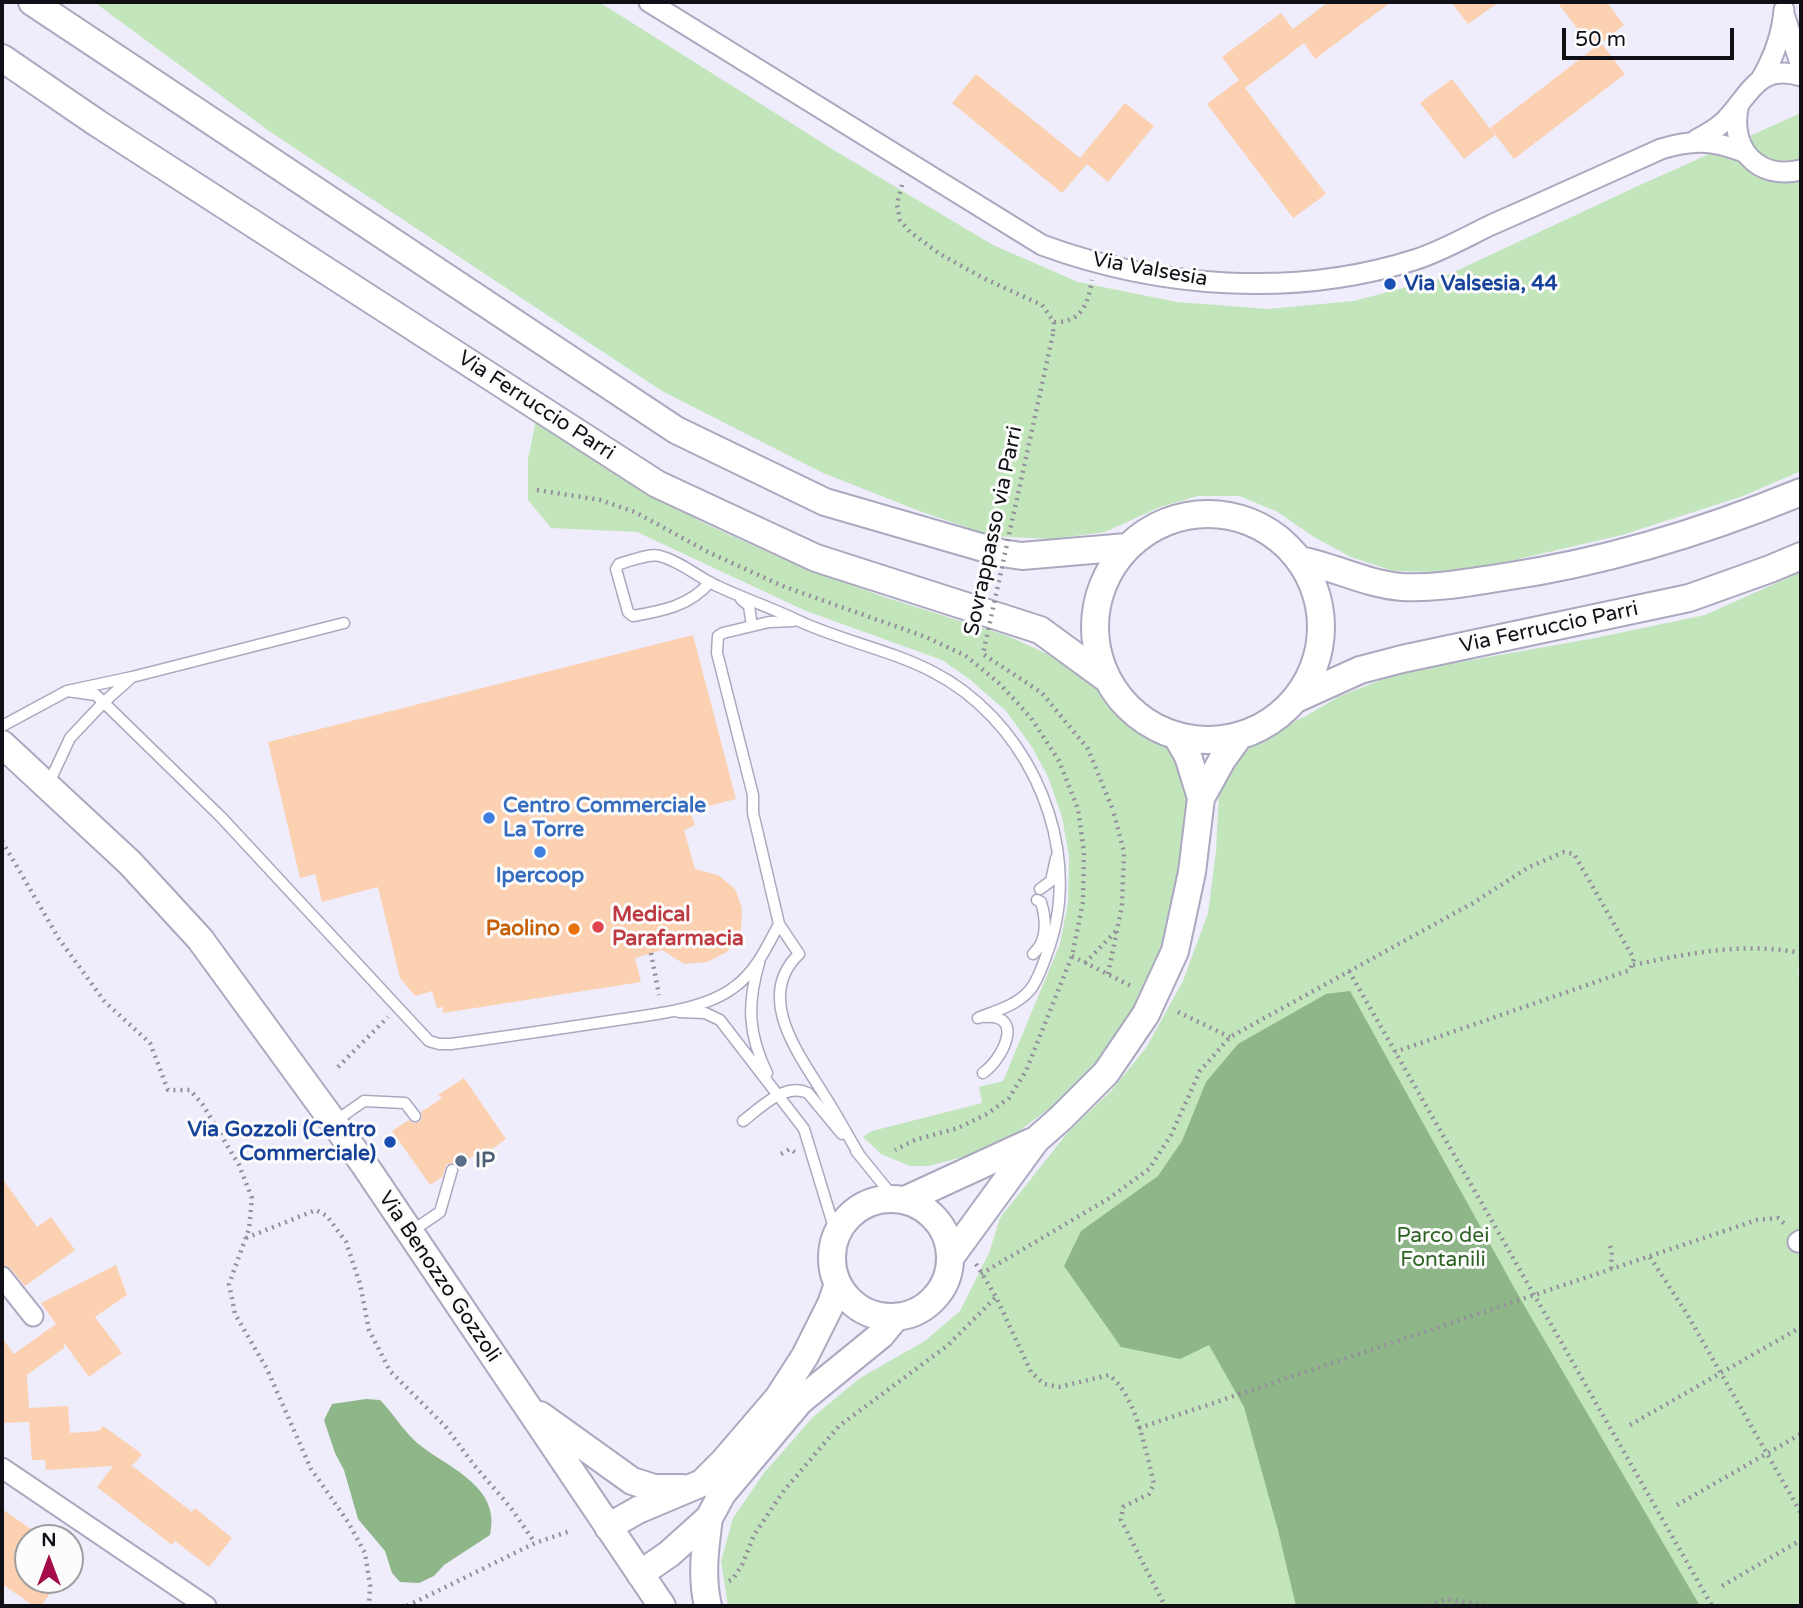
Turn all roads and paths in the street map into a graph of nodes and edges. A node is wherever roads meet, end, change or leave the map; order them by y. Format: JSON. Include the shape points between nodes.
{"nodes":[{"id":1,"x":32,"y":2,"type":"edge"},
{"id":2,"x":38,"y":2,"type":"edge"},
{"id":3,"x":649,"y":2,"type":"edge"},
{"id":4,"x":1784,"y":6,"type":"edge"},
{"id":5,"x":62,"y":21,"type":"junction"},
{"id":6,"x":2,"y":58,"type":"edge"},
{"id":7,"x":1801,"y":66,"type":"edge"},
{"id":8,"x":2,"y":69,"type":"edge"},
{"id":9,"x":1801,"y":76,"type":"edge"},
{"id":10,"x":1761,"y":79,"type":"junction"},
{"id":11,"x":1739,"y":103,"type":"junction"},
{"id":12,"x":97,"y":123,"type":"junction"},
{"id":13,"x":1696,"y":140,"type":"junction"},
{"id":14,"x":1744,"y":152,"type":"junction"},
{"id":15,"x":1801,"y":170,"type":"edge"},
{"id":16,"x":902,"y":185,"type":"dead end"},
{"id":17,"x":1091,"y":280,"type":"dead end"},
{"id":18,"x":1054,"y":322,"type":"junction"},
{"id":19,"x":537,"y":490,"type":"dead end"},
{"id":20,"x":1801,"y":492,"type":"edge"},
{"id":21,"x":1128,"y":547,"type":"junction"},
{"id":22,"x":1801,"y":556,"type":"edge"},
{"id":23,"x":1300,"y":559,"type":"junction"},
{"id":24,"x":710,"y":582,"type":"junction"},
{"id":25,"x":736,"y":593,"type":"junction"},
{"id":26,"x":344,"y":623,"type":"dead end"},
{"id":27,"x":804,"y":623,"type":"junction"},
{"id":28,"x":752,"y":626,"type":"junction"},
{"id":29,"x":132,"y":677,"type":"junction"},
{"id":30,"x":1107,"y":679,"type":"junction"},
{"id":31,"x":67,"y":691,"type":"junction"},
{"id":32,"x":1296,"y":699,"type":"junction"},
{"id":33,"x":103,"y":703,"type":"junction"},
{"id":34,"x":2,"y":726,"type":"edge"},
{"id":35,"x":1176,"y":735,"type":"junction"},
{"id":36,"x":1240,"y":736,"type":"junction"},
{"id":37,"x":2,"y":744,"type":"edge"},
{"id":38,"x":48,"y":786,"type":"junction"},
{"id":39,"x":1201,"y":798,"type":"junction"},
{"id":40,"x":2,"y":841,"type":"edge"},
{"id":41,"x":1057,"y":854,"type":"junction"},
{"id":42,"x":1040,"y":889,"type":"dead end"},
{"id":43,"x":1037,"y":900,"type":"dead end"},
{"id":44,"x":779,"y":924,"type":"junction"},
{"id":45,"x":1117,"y":929,"type":"junction"},
{"id":46,"x":650,"y":953,"type":"dead end"},
{"id":47,"x":1801,"y":953,"type":"edge"},
{"id":48,"x":1033,"y":954,"type":"dead end"},
{"id":49,"x":1072,"y":956,"type":"junction"},
{"id":50,"x":760,"y":959,"type":"junction"},
{"id":51,"x":1085,"y":963,"type":"junction"},
{"id":52,"x":1633,"y":965,"type":"junction"},
{"id":53,"x":1349,"y":971,"type":"junction"},
{"id":54,"x":1108,"y":974,"type":"junction"},
{"id":55,"x":1140,"y":991,"type":"dead end"},
{"id":56,"x":659,"y":995,"type":"dead end"},
{"id":57,"x":1178,"y":1012,"type":"dead end"},
{"id":58,"x":661,"y":1013,"type":"junction"},
{"id":59,"x":388,"y":1017,"type":"dead end"},
{"id":60,"x":1230,"y":1037,"type":"junction"},
{"id":61,"x":1395,"y":1052,"type":"junction"},
{"id":62,"x":338,"y":1067,"type":"dead end"},
{"id":63,"x":983,"y":1073,"type":"dead end"},
{"id":64,"x":779,"y":1095,"type":"junction"},
{"id":65,"x":415,"y":1116,"type":"dead end"},
{"id":66,"x":743,"y":1121,"type":"dead end"},
{"id":67,"x":333,"y":1122,"type":"junction"},
{"id":68,"x":1035,"y":1140,"type":"junction"},
{"id":69,"x":895,"y":1150,"type":"dead end"},
{"id":70,"x":860,"y":1156,"type":"junction"},
{"id":71,"x":452,"y":1170,"type":"dead end"},
{"id":72,"x":900,"y":1199,"type":"junction"},
{"id":73,"x":409,"y":1233,"type":"junction"},
{"id":74,"x":836,"y":1234,"type":"junction"},
{"id":75,"x":245,"y":1239,"type":"junction"},
{"id":76,"x":1800,"y":1241,"type":"edge"},
{"id":77,"x":1610,"y":1246,"type":"dead end"},
{"id":78,"x":1650,"y":1256,"type":"junction"},
{"id":79,"x":950,"y":1258,"type":"junction"},
{"id":80,"x":976,"y":1264,"type":"dead end"},
{"id":81,"x":1611,"y":1270,"type":"junction"},
{"id":82,"x":981,"y":1274,"type":"junction"},
{"id":83,"x":2,"y":1277,"type":"edge"},
{"id":84,"x":838,"y":1284,"type":"junction"},
{"id":85,"x":1535,"y":1296,"type":"junction"},
{"id":86,"x":996,"y":1297,"type":"junction"},
{"id":87,"x":33,"y":1316,"type":"dead end"},
{"id":88,"x":896,"y":1317,"type":"junction"},
{"id":89,"x":1801,"y":1327,"type":"edge"},
{"id":90,"x":1721,"y":1373,"type":"junction"},
{"id":91,"x":525,"y":1404,"type":"junction"},
{"id":92,"x":1630,"y":1425,"type":"dead end"},
{"id":93,"x":1139,"y":1428,"type":"junction"},
{"id":94,"x":1801,"y":1434,"type":"edge"},
{"id":95,"x":1767,"y":1454,"type":"junction"},
{"id":96,"x":2,"y":1468,"type":"edge"},
{"id":97,"x":691,"y":1488,"type":"junction"},
{"id":98,"x":1677,"y":1505,"type":"dead end"},
{"id":99,"x":1801,"y":1513,"type":"edge"},
{"id":100,"x":709,"y":1518,"type":"junction"},
{"id":101,"x":608,"y":1527,"type":"junction"},
{"id":102,"x":570,"y":1531,"type":"dead end"},
{"id":103,"x":1801,"y":1540,"type":"edge"},
{"id":104,"x":535,"y":1543,"type":"junction"},
{"id":105,"x":640,"y":1574,"type":"junction"},
{"id":106,"x":726,"y":1582,"type":"dead end"},
{"id":107,"x":1721,"y":1586,"type":"dead end"},
{"id":108,"x":206,"y":1606,"type":"edge"},
{"id":109,"x":369,"y":1606,"type":"edge"},
{"id":110,"x":407,"y":1606,"type":"edge"},
{"id":111,"x":662,"y":1606,"type":"edge"},
{"id":112,"x":708,"y":1606,"type":"edge"},
{"id":113,"x":1164,"y":1606,"type":"edge"},
{"id":114,"x":1429,"y":1606,"type":"edge"},
{"id":115,"x":1490,"y":1606,"type":"edge"},
{"id":116,"x":1712,"y":1606,"type":"edge"}],
"edges":[{"from":1,"to":5,"type":"main road"},
{"from":2,"to":5,"type":"main road"},
{"from":3,"to":13,"type":"street","name":"Via Valsesia","via":[[1042,245],[1074,257],[1190,281],[1294,283],[1415,260],[1661,149]]},
{"from":4,"to":7,"type":"street","name":"Via Valsesia"},
{"from":4,"to":10,"type":"street","name":"Via Valsesia","via":[[1773,58]]},
{"from":5,"to":21,"type":"main road","via":[[689,436],[825,502],[1001,553],[1022,556]]},
{"from":6,"to":12,"type":"main road","name":"Via Ferruccio Parri"},
{"from":8,"to":12,"type":"main road"},
{"from":9,"to":10,"type":"street","via":[[1776,74]]},
{"from":10,"to":11,"type":"street","name":"Via Valsesia"},
{"from":11,"to":13,"type":"street","name":"Via Valsesia","via":[[1730,116]]},
{"from":11,"to":14,"type":"street","via":[[1735,120]]},
{"from":12,"to":30,"type":"main road","name":"Via Ferruccio Parri","via":[[657,484],[817,558],[1040,630]]},
{"from":13,"to":14,"type":"street","name":"Via Valsesia"},
{"from":14,"to":15,"type":"street","name":"Via Valsesia","via":[[1771,171]]},
{"from":16,"to":18,"type":"path","via":[[897,204],[900,220],[910,232],[983,278],[1042,305]]},
{"from":17,"to":18,"type":"path","via":[[1081,314]]},
{"from":18,"to":45,"type":"path","name":"Sovrappasso via Parri","bridge":true,"via":[[984,654],[1042,693],[1088,749],[1124,852]]},
{"from":19,"to":49,"type":"path","via":[[600,500],[635,512],[709,553],[785,587],[946,646],[1000,684],[1031,718],[1059,761],[1078,809],[1084,852],[1083,902]]},
{"from":20,"to":23,"type":"main road","name":"Via Ferruccio Parri","via":[[1644,547],[1559,568],[1473,582],[1383,585]]},
{"from":21,"to":23,"type":"main road","name":"Via Ferruccio Parri","via":[[1149,529],[1203,513],[1258,524]]},
{"from":21,"to":30,"type":"main road","name":"Via Ferruccio Parri","via":[[1107,576],[1096,609],[1097,651]]},
{"from":22,"to":32,"type":"main road","name":"Via Ferruccio Parri","via":[[1689,598],[1360,670]]},
{"from":23,"to":32,"type":"main road","name":"Via Ferruccio Parri","via":[[1318,599],[1322,631],[1316,662]]},
{"from":24,"to":24,"type":"lane","via":[[685,603],[633,616],[616,569],[619,564],[657,555]]},
{"from":24,"to":25,"type":"lane"},
{"from":25,"to":27,"type":"lane"},
{"from":25,"to":28,"type":"lane","via":[[749,606]]},
{"from":26,"to":29,"type":"lane"},
{"from":27,"to":28,"type":"lane","via":[[783,620]]},
{"from":27,"to":41,"type":"lane","via":[[934,673],[984,709],[1028,764],[1042,794]]},
{"from":28,"to":44,"type":"lane","via":[[723,633],[716,643],[754,795],[753,813]]},
{"from":29,"to":31,"type":"lane"},
{"from":29,"to":33,"type":"lane"},
{"from":30,"to":35,"type":"main road","name":"Via Ferruccio Parri","via":[[1132,711]]},
{"from":31,"to":33,"type":"lane","via":[[96,695]]},
{"from":31,"to":34,"type":"lane"},
{"from":32,"to":36,"type":"main road","name":"Via Ferruccio Parri","via":[[1276,718]]},
{"from":33,"to":38,"type":"lane","via":[[70,738]]},
{"from":33,"to":58,"type":"lane","via":[[220,817],[429,1041],[451,1044]]},
{"from":35,"to":36,"type":"main road","name":"Via Ferruccio Parri","via":[[1209,740]]},
{"from":35,"to":39,"type":"main road"},
{"from":36,"to":39,"type":"main road"},
{"from":37,"to":38,"type":"main road","name":"Via Benozzo Gozzoli"},
{"from":38,"to":67,"type":"main road","name":"Via Benozzo Gozzoli","via":[[130,863],[200,939]]},
{"from":39,"to":68,"type":"main road","via":[[1192,872],[1175,951],[1146,1014],[1106,1073]]},
{"from":40,"to":75,"type":"path","via":[[72,958],[105,1002],[150,1043],[168,1090],[191,1090],[203,1105],[239,1165],[252,1198]]},
{"from":41,"to":42,"type":"lane","via":[[1051,881]]},
{"from":41,"to":63,"type":"lane","via":[[1061,885],[1055,927],[1031,990],[1005,1008],[978,1018],[994,1017],[1007,1028],[999,1058]]},
{"from":43,"to":48,"type":"lane","via":[[1046,924]]},
{"from":44,"to":50,"type":"lane"},
{"from":44,"to":70,"type":"lane","via":[[799,954],[782,973],[779,990],[793,1045]]},
{"from":45,"to":51,"type":"path"},
{"from":45,"to":54,"type":"path"},
{"from":46,"to":56,"type":"path"},
{"from":47,"to":52,"type":"path","via":[[1773,948],[1701,950]]},
{"from":49,"to":51,"type":"path"},
{"from":49,"to":69,"type":"path","via":[[1026,1071],[1009,1098],[958,1128]]},
{"from":50,"to":58,"type":"lane","via":[[732,990]]},
{"from":50,"to":64,"type":"lane","via":[[750,1019],[758,1055]]},
{"from":51,"to":54,"type":"path"},
{"from":52,"to":53,"type":"path","via":[[1634,959],[1574,854],[1564,852],[1529,867]]},
{"from":52,"to":61,"type":"path","via":[[1619,975]]},
{"from":53,"to":60,"type":"path"},
{"from":53,"to":61,"type":"path"},
{"from":54,"to":55,"type":"path"},
{"from":57,"to":60,"type":"path"},
{"from":58,"to":64,"type":"lane","via":[[705,1013],[720,1020]]},
{"from":59,"to":62,"type":"path"},
{"from":60,"to":82,"type":"path","via":[[1200,1071],[1171,1135],[1149,1169],[1108,1199]]},
{"from":61,"to":85,"type":"path"},
{"from":64,"to":66,"type":"lane"},
{"from":64,"to":70,"type":"lane","via":[[795,1089],[808,1093]]},
{"from":64,"to":74,"type":"lane","via":[[804,1129]]},
{"from":65,"to":67,"type":"lane","via":[[405,1103],[365,1101]]},
{"from":67,"to":73,"type":"main road","name":"Via Benozzo Gozzoli"},
{"from":68,"to":72,"type":"main road","via":[[955,1179]]},
{"from":68,"to":79,"type":"main road"},
{"from":70,"to":72,"type":"lane"},
{"from":71,"to":73,"type":"lane","via":[[440,1212]]},
{"from":72,"to":74,"type":"main road","via":[[860,1207]]},
{"from":72,"to":79,"type":"main road","via":[[923,1208],[939,1223]]},
{"from":73,"to":91,"type":"main road","name":"Via Benozzo Gozzoli"},
{"from":74,"to":84,"type":"main road","via":[[831,1263]]},
{"from":75,"to":104,"type":"path","via":[[316,1210],[327,1216],[346,1242],[369,1330],[390,1371],[445,1426]]},
{"from":75,"to":109,"type":"path","via":[[229,1284],[235,1314],[267,1369],[311,1469],[365,1553]]},
{"from":76,"to":78,"type":"path","via":[[1778,1218],[1757,1220]]},
{"from":77,"to":81,"type":"path"},
{"from":78,"to":81,"type":"path"},
{"from":78,"to":90,"type":"path"},
{"from":79,"to":88,"type":"main road","via":[[945,1283],[932,1301]]},
{"from":80,"to":82,"type":"path"},
{"from":81,"to":85,"type":"path"},
{"from":82,"to":86,"type":"path"},
{"from":83,"to":87,"type":"street"},
{"from":84,"to":88,"type":"main road","via":[[863,1310]]},
{"from":84,"to":97,"type":"main road","via":[[806,1356],[778,1398],[724,1461]]},
{"from":85,"to":93,"type":"path"},
{"from":85,"to":116,"type":"path"},
{"from":86,"to":93,"type":"path","via":[[1031,1372],[1044,1384],[1059,1387],[1109,1375],[1120,1383]]},
{"from":86,"to":106,"type":"path","via":[[947,1346],[839,1426],[782,1493],[754,1535],[742,1565]]},
{"from":88,"to":100,"type":"main road","via":[[881,1335],[800,1401],[722,1494]]},
{"from":89,"to":90,"type":"path"},
{"from":90,"to":92,"type":"path"},
{"from":90,"to":95,"type":"path"},
{"from":91,"to":97,"type":"main road","via":[[632,1481],[654,1488]]},
{"from":91,"to":101,"type":"main road","name":"Via Benozzo Gozzoli"},
{"from":93,"to":113,"type":"path","via":[[1154,1483],[1149,1494],[1123,1507],[1121,1520]]},
{"from":94,"to":95,"type":"path"},
{"from":95,"to":98,"type":"path"},
{"from":95,"to":99,"type":"path"},
{"from":96,"to":108,"type":"street"},
{"from":97,"to":101,"type":"main road"},
{"from":100,"to":105,"type":"main road"},
{"from":100,"to":112,"type":"main road","via":[[704,1555]]},
{"from":101,"to":105,"type":"main road","name":"Via Benozzo Gozzoli"},
{"from":102,"to":104,"type":"path"},
{"from":103,"to":107,"type":"path"},
{"from":104,"to":110,"type":"path"},
{"from":105,"to":111,"type":"main road","name":"Via Benozzo Gozzoli"},
{"from":114,"to":115,"type":"path","via":[[1446,1599]]}]}
